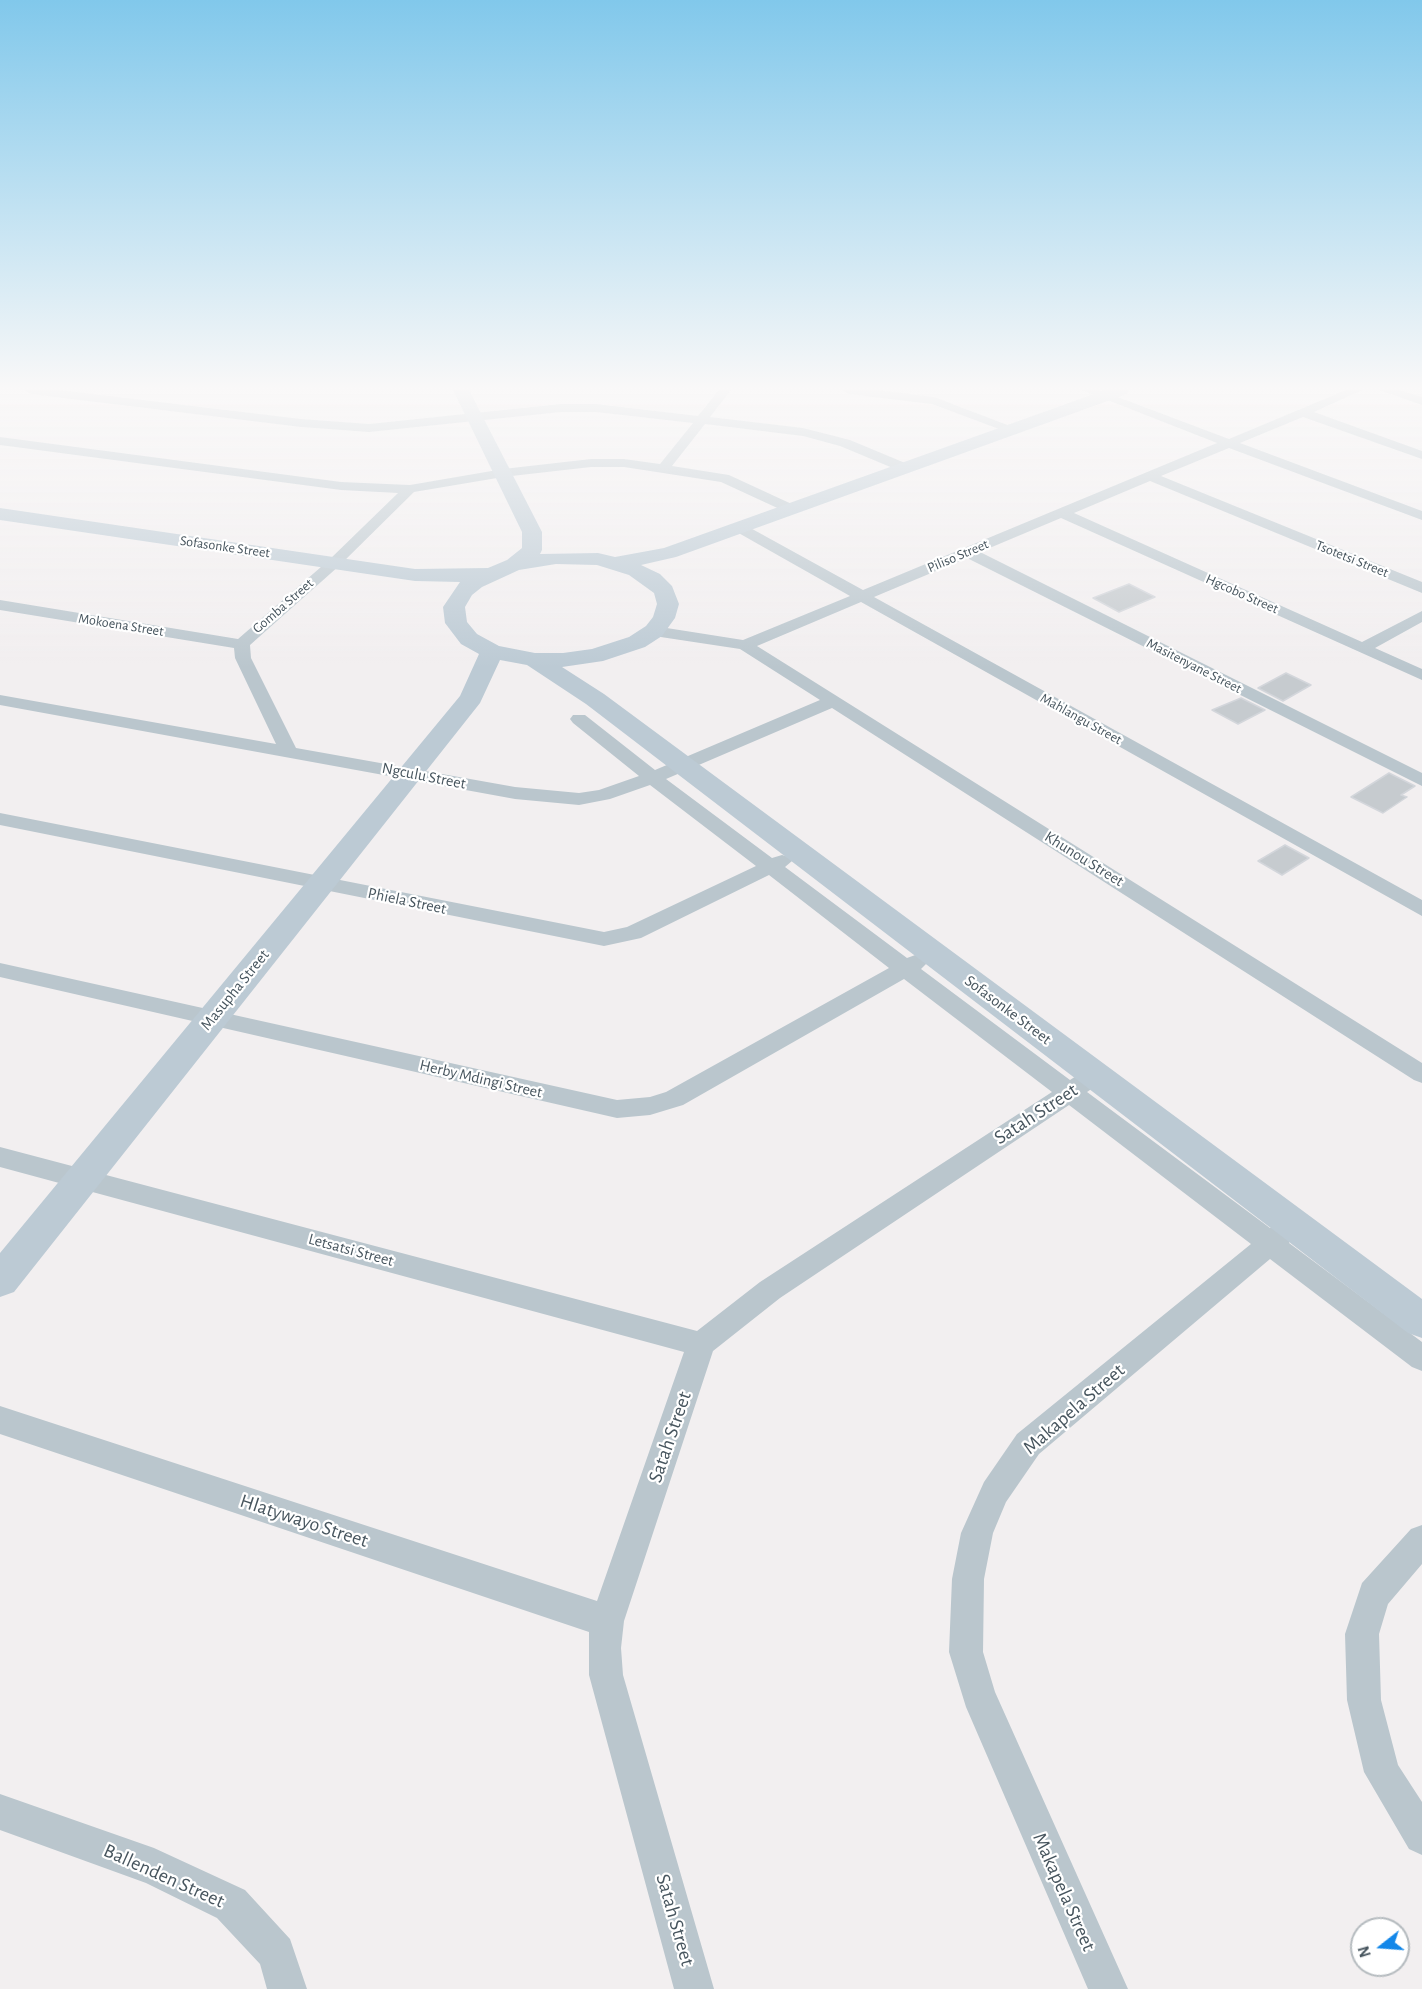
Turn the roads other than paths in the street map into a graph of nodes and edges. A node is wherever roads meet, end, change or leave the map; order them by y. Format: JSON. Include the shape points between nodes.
{"nodes":[{"id":1,"x":315,"y":483,"type":"edge"},
{"id":2,"x":446,"y":483,"type":"edge"},
{"id":3,"x":508,"y":483,"type":"edge"},
{"id":4,"x":734,"y":483,"type":"edge"},
{"id":5,"x":864,"y":483,"type":"edge"},
{"id":6,"x":1133,"y":483,"type":"edge"},
{"id":7,"x":1166,"y":483,"type":"edge"},
{"id":8,"x":1334,"y":483,"type":"edge"},
{"id":9,"x":410,"y":489,"type":"junction"},
{"id":10,"x":791,"y":509,"type":"junction"},
{"id":11,"x":1062,"y":513,"type":"junction"},
{"id":12,"x":0,"y":514,"type":"edge"},
{"id":13,"x":1422,"y":516,"type":"edge"},
{"id":14,"x":740,"y":528,"type":"junction"},
{"id":15,"x":532,"y":532,"type":"junction"},
{"id":16,"x":967,"y":552,"type":"junction"},
{"id":17,"x":669,"y":553,"type":"junction"},
{"id":18,"x":577,"y":558,"type":"junction"},
{"id":19,"x":334,"y":563,"type":"junction"},
{"id":20,"x":617,"y":563,"type":"junction"},
{"id":21,"x":514,"y":564,"type":"junction"},
{"id":22,"x":487,"y":574,"type":"junction"},
{"id":23,"x":415,"y":575,"type":"junction"},
{"id":24,"x":652,"y":579,"type":"junction"},
{"id":25,"x":1422,"y":588,"type":"edge"},
{"id":26,"x":463,"y":591,"type":"junction"},
{"id":27,"x":861,"y":596,"type":"junction"},
{"id":28,"x":0,"y":605,"type":"edge"},
{"id":29,"x":1422,"y":616,"type":"edge"},
{"id":30,"x":654,"y":631,"type":"junction"},
{"id":31,"x":242,"y":644,"type":"junction"},
{"id":32,"x":745,"y":645,"type":"junction"},
{"id":33,"x":1362,"y":648,"type":"junction"},
{"id":34,"x":492,"y":651,"type":"junction"},
{"id":35,"x":596,"y":656,"type":"junction"},
{"id":36,"x":529,"y":659,"type":"junction"},
{"id":37,"x":1422,"y":675,"type":"edge"},
{"id":38,"x":471,"y":698,"type":"junction"},
{"id":39,"x":0,"y":700,"type":"edge"},
{"id":40,"x":834,"y":701,"type":"junction"},
{"id":41,"x":587,"y":709,"type":"junction"},
{"id":42,"x":288,"y":750,"type":"junction"},
{"id":43,"x":683,"y":765,"type":"junction"},
{"id":44,"x":409,"y":774,"type":"junction"},
{"id":45,"x":653,"y":778,"type":"junction"},
{"id":46,"x":1422,"y":780,"type":"edge"},
{"id":47,"x":0,"y":819,"type":"edge"},
{"id":48,"x":800,"y":853,"type":"junction"},
{"id":49,"x":770,"y":866,"type":"junction"},
{"id":50,"x":321,"y":883,"type":"junction"},
{"id":51,"x":1422,"y":909,"type":"edge"},
{"id":52,"x":919,"y":960,"type":"junction"},
{"id":53,"x":0,"y":970,"type":"edge"},
{"id":54,"x":212,"y":1019,"type":"junction"},
{"id":55,"x":1422,"y":1074,"type":"edge"},
{"id":56,"x":1095,"y":1075,"type":"junction"},
{"id":57,"x":1068,"y":1092,"type":"junction"},
{"id":58,"x":0,"y":1157,"type":"edge"},
{"id":59,"x":83,"y":1178,"type":"junction"},
{"id":60,"x":1281,"y":1234,"type":"junction"},
{"id":61,"x":0,"y":1281,"type":"edge"},
{"id":62,"x":1422,"y":1322,"type":"edge"},
{"id":63,"x":701,"y":1344,"type":"junction"},
{"id":64,"x":1422,"y":1358,"type":"edge"},
{"id":65,"x":0,"y":1420,"type":"edge"},
{"id":66,"x":1422,"y":1539,"type":"edge"},
{"id":67,"x":607,"y":1621,"type":"junction"},
{"id":68,"x":0,"y":1812,"type":"edge"},
{"id":69,"x":1422,"y":1836,"type":"edge"},
{"id":70,"x":287,"y":1989,"type":"edge"},
{"id":71,"x":694,"y":1989,"type":"edge"},
{"id":72,"x":1108,"y":1989,"type":"edge"}],
"edges":[{"from":1,"to":9,"type":"street","via":[[362,489]]},
{"from":2,"to":9,"type":"street"},
{"from":3,"to":15,"type":"street"},
{"from":4,"to":10,"type":"street"},
{"from":5,"to":10,"type":"street"},
{"from":6,"to":11,"type":"street","name":"Piliso Street"},
{"from":7,"to":25,"type":"street","name":"Tsotetsi Street"},
{"from":8,"to":13,"type":"street"},
{"from":9,"to":19,"type":"street","name":"Gomba Street"},
{"from":10,"to":14,"type":"street"},
{"from":11,"to":16,"type":"street","name":"Piliso Street"},
{"from":11,"to":33,"type":"street","name":"Hgcobo Street"},
{"from":12,"to":19,"type":"street","name":"Sofasonke Street"},
{"from":14,"to":17,"type":"street"},
{"from":14,"to":27,"type":"street","name":"Mahlangu Street"},
{"from":15,"to":18,"type":"street"},
{"from":15,"to":21,"type":"street","via":[[532,550]]},
{"from":16,"to":27,"type":"street","name":"Piliso Street"},
{"from":16,"to":46,"type":"street","name":"Masitenyane Street"},
{"from":17,"to":20,"type":"street"},
{"from":17,"to":24,"type":"street"},
{"from":18,"to":20,"type":"street","name":"Sofasonke Street"},
{"from":18,"to":21,"type":"street","name":"Sofasonke Street"},
{"from":19,"to":23,"type":"street","name":"Sofasonke Street"},
{"from":19,"to":31,"type":"street","name":"Gomba Street"},
{"from":20,"to":24,"type":"street","name":"Sofasonke Street"},
{"from":21,"to":22,"type":"street","name":"Sofasonke Street"},
{"from":22,"to":23,"type":"street","name":"Sofasonke Street"},
{"from":22,"to":26,"type":"street","name":"Sofasonke Street"},
{"from":23,"to":26,"type":"street","name":"Sofasonke Street"},
{"from":24,"to":30,"type":"street","via":[[668,604]]},
{"from":26,"to":34,"type":"street","name":"Sofasonke Street","via":[[454,607],[456,623],[469,639]]},
{"from":27,"to":32,"type":"street","name":"Piliso Street"},
{"from":27,"to":51,"type":"street","name":"Mahlangu Street"},
{"from":28,"to":31,"type":"street","name":"Mokoena Street"},
{"from":29,"to":33,"type":"street"},
{"from":30,"to":32,"type":"street"},
{"from":30,"to":35,"type":"street","name":"Sofasonke Street","via":[[637,642]]},
{"from":31,"to":42,"type":"street","name":"Gomba Street","via":[[243,658]]},
{"from":32,"to":40,"type":"street","name":"Khunou Street"},
{"from":33,"to":37,"type":"street","name":"Hgcobo Street"},
{"from":34,"to":36,"type":"street","name":"Sofasonke Street"},
{"from":34,"to":38,"type":"street","name":"Masupha Street"},
{"from":35,"to":36,"type":"street","name":"Sofasonke Street"},
{"from":35,"to":41,"type":"street","via":[[587,674]]},
{"from":36,"to":38,"type":"street","name":"Masupha Street"},
{"from":36,"to":41,"type":"street","name":"Sofasonke Street"},
{"from":38,"to":44,"type":"street","name":"Masupha Street"},
{"from":39,"to":42,"type":"street","name":"Ngculu Street"},
{"from":40,"to":43,"type":"street","name":"Ngculu Street"},
{"from":40,"to":55,"type":"street","name":"Khunou Street"},
{"from":41,"to":43,"type":"street","name":"Sofasonke Street"},
{"from":41,"to":45,"type":"street"},
{"from":42,"to":44,"type":"street","name":"Ngculu Street"},
{"from":43,"to":45,"type":"street","name":"Ngculu Street"},
{"from":43,"to":48,"type":"street","name":"Sofasonke Street"},
{"from":44,"to":45,"type":"street","name":"Ngculu Street","via":[[570,799],[603,795]]},
{"from":44,"to":50,"type":"street","name":"Masupha Street"},
{"from":45,"to":49,"type":"street"},
{"from":47,"to":50,"type":"street","name":"Phiela Street"},
{"from":48,"to":49,"type":"street","name":"Phiela Street"},
{"from":48,"to":52,"type":"street","name":"Sofasonke Street"},
{"from":49,"to":50,"type":"street","name":"Phiela Street","via":[[633,933],[604,939]]},
{"from":49,"to":52,"type":"street"},
{"from":50,"to":54,"type":"street","name":"Masupha Street"},
{"from":52,"to":54,"type":"street","name":"Herby Mdingi Street","via":[[674,1099],[632,1108],[602,1107]]},
{"from":52,"to":56,"type":"street","name":"Sofasonke Street"},
{"from":52,"to":57,"type":"street"},
{"from":53,"to":54,"type":"street","name":"Herby Mdingi Street"},
{"from":54,"to":59,"type":"street","name":"Masupha Street"},
{"from":56,"to":57,"type":"street","name":"Satah Street"},
{"from":56,"to":60,"type":"street","name":"Sofasonke Street"},
{"from":57,"to":60,"type":"street"},
{"from":57,"to":63,"type":"street","name":"Satah Street","via":[[770,1290]]},
{"from":58,"to":59,"type":"street","name":"Letsatsi Street"},
{"from":59,"to":61,"type":"street","name":"Masupha Street"},
{"from":59,"to":63,"type":"street","name":"Letsatsi Street"},
{"from":60,"to":62,"type":"street","name":"Sofasonke Street"},
{"from":60,"to":64,"type":"street"},
{"from":60,"to":72,"type":"street","name":"Makapela Street","via":[[1028,1444],[995,1492],[977,1533],[965,1613],[966,1652],[978,1695]]},
{"from":63,"to":67,"type":"street","name":"Satah Street"},
{"from":65,"to":67,"type":"street","name":"Hlatywayo Street"},
{"from":66,"to":69,"type":"street","via":[[1374,1594],[1362,1634],[1364,1700],[1382,1772]]},
{"from":67,"to":71,"type":"street","name":"Satah Street","via":[[606,1675]]},
{"from":68,"to":70,"type":"street","name":"Ballenden Street","via":[[154,1867],[231,1904],[276,1953]]}]}
